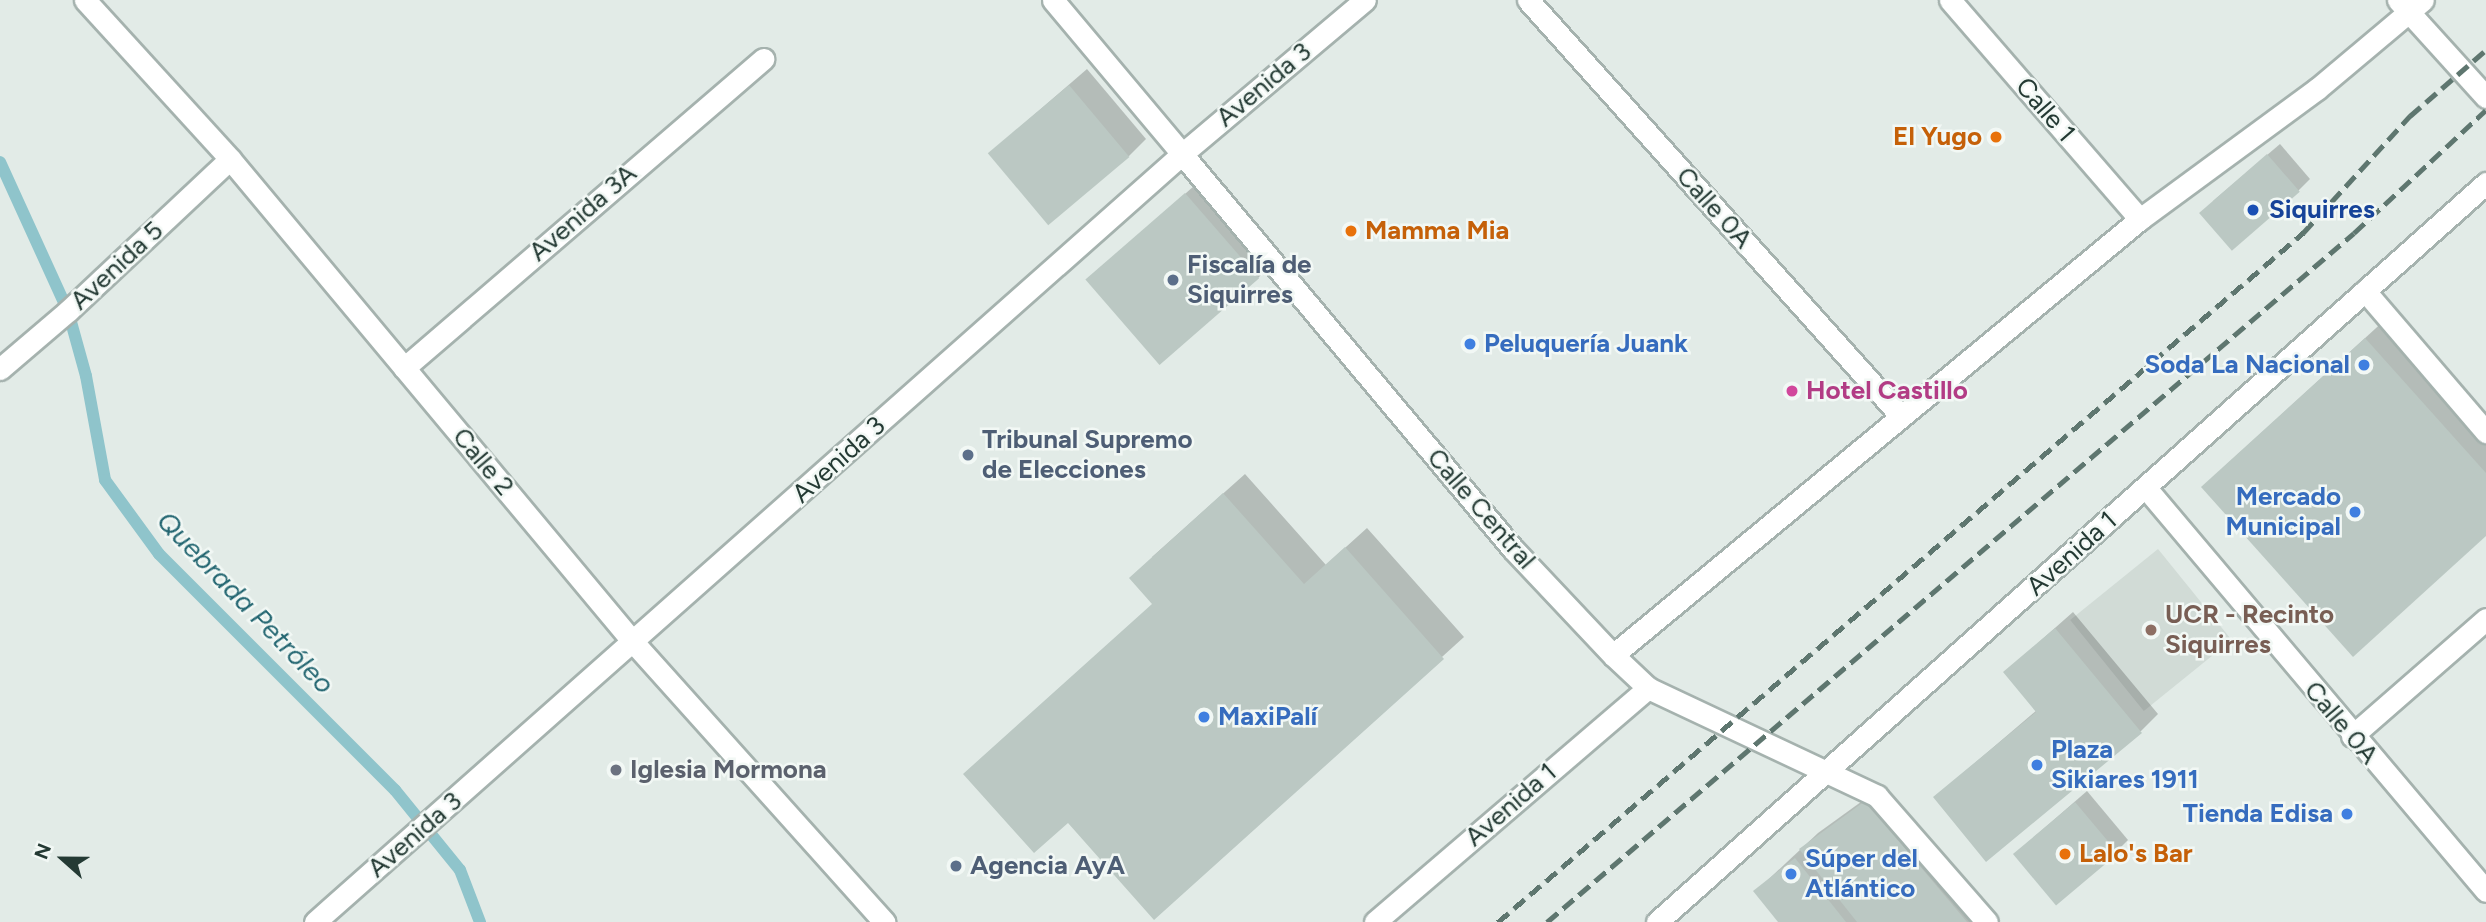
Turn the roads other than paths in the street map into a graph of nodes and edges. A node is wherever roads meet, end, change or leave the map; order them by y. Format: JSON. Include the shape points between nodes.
{"nodes":[{"id":1,"x":85,"y":0,"type":"edge"},
{"id":2,"x":1053,"y":0,"type":"edge"},
{"id":3,"x":1365,"y":0,"type":"edge"},
{"id":4,"x":1528,"y":0,"type":"edge"},
{"id":5,"x":1950,"y":0,"type":"edge"},
{"id":6,"x":2410,"y":4,"type":"edge"},
{"id":7,"x":763,"y":59,"type":"dead end"},
{"id":8,"x":2486,"y":97,"type":"edge"},
{"id":9,"x":1182,"y":154,"type":"junction"},
{"id":10,"x":230,"y":159,"type":"junction"},
{"id":11,"x":2486,"y":183,"type":"edge"},
{"id":12,"x":2140,"y":219,"type":"junction"},
{"id":13,"x":2365,"y":291,"type":"junction"},
{"id":14,"x":404,"y":368,"type":"junction"},
{"id":15,"x":0,"y":369,"type":"edge"},
{"id":16,"x":1900,"y":415,"type":"junction"},
{"id":17,"x":2486,"y":432,"type":"edge"},
{"id":18,"x":2146,"y":488,"type":"junction"},
{"id":19,"x":2486,"y":619,"type":"edge"},
{"id":20,"x":634,"y":643,"type":"junction"},
{"id":21,"x":1612,"y":655,"type":"junction"},
{"id":22,"x":1648,"y":688,"type":"junction"},
{"id":23,"x":2352,"y":736,"type":"junction"},
{"id":24,"x":1828,"y":772,"type":"junction"},
{"id":25,"x":2486,"y":891,"type":"edge"},
{"id":26,"x":316,"y":922,"type":"edge"},
{"id":27,"x":884,"y":922,"type":"edge"},
{"id":28,"x":1375,"y":922,"type":"edge"},
{"id":29,"x":1657,"y":922,"type":"edge"},
{"id":30,"x":1987,"y":922,"type":"edge"}],
"edges":[{"from":1,"to":10,"type":"street","name":"Calle 2"},
{"from":2,"to":9,"type":"street","name":"Calle Central"},
{"from":3,"to":9,"type":"street","name":"Avenida 3"},
{"from":4,"to":16,"type":"street","name":"Calle 0A"},
{"from":5,"to":12,"type":"street","name":"Calle 1"},
{"from":6,"to":8,"type":"street"},
{"from":6,"to":12,"type":"street","via":[[2317,89]]},
{"from":7,"to":14,"type":"street","name":"Avenida 3A"},
{"from":9,"to":20,"type":"street","name":"Avenida 3"},
{"from":9,"to":21,"type":"street","name":"Calle Central","via":[[1513,548]]},
{"from":10,"to":14,"type":"street","name":"Calle 2"},
{"from":10,"to":15,"type":"street","name":"Avenida 5","via":[[68,312]]},
{"from":11,"to":13,"type":"street","name":"Avenida 1"},
{"from":12,"to":16,"type":"street"},
{"from":13,"to":17,"type":"street"},
{"from":13,"to":18,"type":"street","name":"Avenida 1"},
{"from":14,"to":20,"type":"street","name":"Calle 2"},
{"from":16,"to":21,"type":"street"},
{"from":18,"to":23,"type":"street","name":"Calle 0A"},
{"from":18,"to":24,"type":"street","name":"Avenida 1"},
{"from":19,"to":23,"type":"street"},
{"from":20,"to":26,"type":"street","name":"Avenida 3"},
{"from":20,"to":27,"type":"street","name":"Calle 2"},
{"from":21,"to":22,"type":"street","name":"Calle Central"},
{"from":22,"to":24,"type":"street","name":"Calle Central"},
{"from":22,"to":28,"type":"street","name":"Avenida 1"},
{"from":23,"to":25,"type":"street","name":"Calle 0A"},
{"from":24,"to":29,"type":"street","name":"Avenida 1"},
{"from":24,"to":30,"type":"street","name":"Calle Central","via":[[1877,796]]}]}
